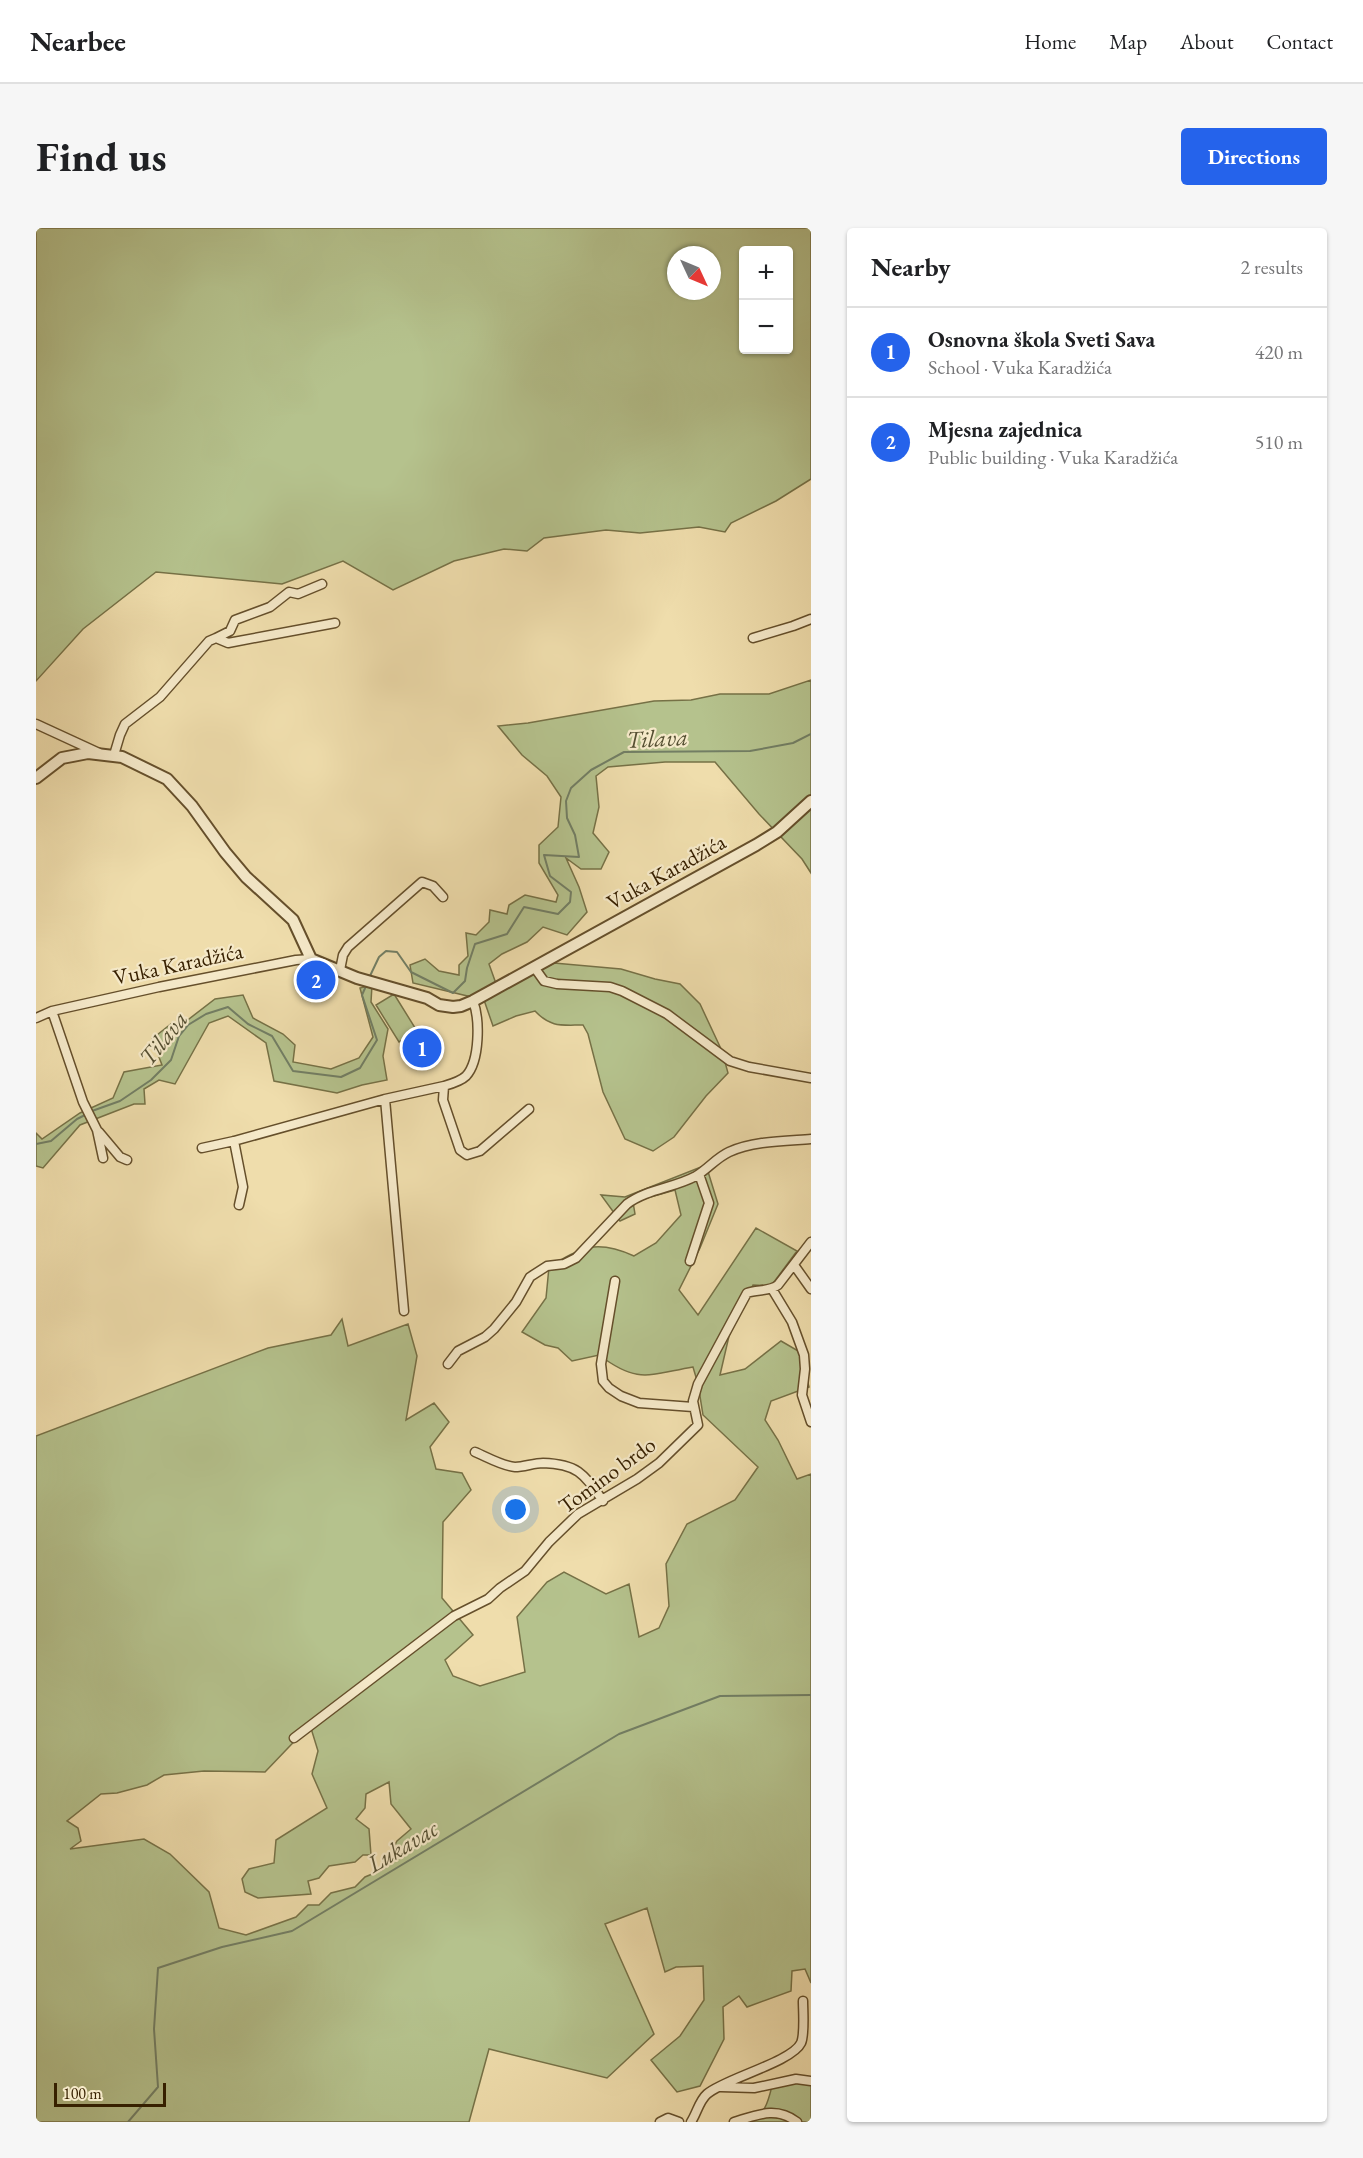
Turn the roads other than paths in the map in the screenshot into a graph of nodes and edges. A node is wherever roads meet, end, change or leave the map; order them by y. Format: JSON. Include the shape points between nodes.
{"nodes":[{"id":1,"x":322,"y":584,"type":"dead end"},
{"id":2,"x":811,"y":619,"type":"edge"},
{"id":3,"x":335,"y":623,"type":"dead end"},
{"id":4,"x":216,"y":638,"type":"junction"},
{"id":5,"x":753,"y":638,"type":"dead end"},
{"id":6,"x":36,"y":724,"type":"edge"},
{"id":7,"x":108,"y":754,"type":"junction"},
{"id":8,"x":36,"y":778,"type":"edge"},
{"id":9,"x":811,"y":801,"type":"edge"},
{"id":10,"x":443,"y":897,"type":"dead end"},
{"id":11,"x":311,"y":959,"type":"junction"},
{"id":12,"x":534,"y":967,"type":"junction"},
{"id":13,"x":340,"y":970,"type":"junction"},
{"id":14,"x":473,"y":1001,"type":"junction"},
{"id":15,"x":52,"y":1011,"type":"junction"},
{"id":16,"x":36,"y":1018,"type":"edge"},
{"id":17,"x":811,"y":1078,"type":"edge"},
{"id":18,"x":444,"y":1086,"type":"junction"},
{"id":19,"x":385,"y":1099,"type":"junction"},
{"id":20,"x":529,"y":1109,"type":"dead end"},
{"id":21,"x":97,"y":1130,"type":"junction"},
{"id":22,"x":811,"y":1139,"type":"edge"},
{"id":23,"x":234,"y":1141,"type":"junction"},
{"id":24,"x":202,"y":1148,"type":"dead end"},
{"id":25,"x":103,"y":1158,"type":"dead end"},
{"id":26,"x":127,"y":1160,"type":"dead end"},
{"id":27,"x":699,"y":1174,"type":"junction"},
{"id":28,"x":239,"y":1205,"type":"dead end"},
{"id":29,"x":811,"y":1242,"type":"edge"},
{"id":30,"x":690,"y":1261,"type":"dead end"},
{"id":31,"x":794,"y":1265,"type":"junction"},
{"id":32,"x":615,"y":1281,"type":"dead end"},
{"id":33,"x":811,"y":1288,"type":"edge"},
{"id":34,"x":772,"y":1289,"type":"junction"},
{"id":35,"x":404,"y":1311,"type":"dead end"},
{"id":36,"x":448,"y":1364,"type":"dead end"},
{"id":37,"x":693,"y":1407,"type":"junction"},
{"id":38,"x":811,"y":1422,"type":"edge"},
{"id":39,"x":475,"y":1452,"type":"dead end"},
{"id":40,"x":603,"y":1501,"type":"junction"},
{"id":41,"x":294,"y":1738,"type":"dead end"},
{"id":42,"x":803,"y":2001,"type":"dead end"},
{"id":43,"x":811,"y":2081,"type":"edge"},
{"id":44,"x":718,"y":2088,"type":"junction"},
{"id":45,"x":660,"y":2122,"type":"edge"},
{"id":46,"x":679,"y":2122,"type":"edge"},
{"id":47,"x":691,"y":2122,"type":"edge"},
{"id":48,"x":734,"y":2122,"type":"edge"},
{"id":49,"x":797,"y":2122,"type":"edge"}],
"edges":[{"from":1,"to":4,"type":"street","via":[[298,594],[289,592],[270,608],[235,620],[230,631]]},
{"from":2,"to":5,"type":"street"},
{"from":3,"to":4,"type":"street","via":[[228,643]]},
{"from":4,"to":7,"type":"street","via":[[209,641],[160,697],[125,724]]},
{"from":6,"to":7,"type":"street"},
{"from":7,"to":8,"type":"street","via":[[62,758]]},
{"from":7,"to":11,"type":"street","via":[[167,779],[246,877],[293,920]]},
{"from":9,"to":12,"type":"street","name":"Vuka Karadžića","via":[[756,845]]},
{"from":10,"to":13,"type":"street","via":[[433,886],[422,882],[348,947]]},
{"from":11,"to":13,"type":"street","name":"Vuka Karadžića"},
{"from":11,"to":15,"type":"street","name":"Vuka Karadžića"},
{"from":12,"to":14,"type":"street","name":"Vuka Karadžića"},
{"from":12,"to":17,"type":"street","via":[[544,981],[610,987],[629,994],[667,1014],[730,1061]]},
{"from":13,"to":14,"type":"street","name":"Vuka Karadžića","via":[[439,1005],[453,1007]]},
{"from":14,"to":18,"type":"street","via":[[479,1034],[471,1068],[466,1076]]},
{"from":15,"to":16,"type":"street","name":"Vuka Karadžića"},
{"from":15,"to":21,"type":"street"},
{"from":18,"to":19,"type":"street"},
{"from":18,"to":20,"type":"street","via":[[443,1100],[453,1132],[460,1150],[467,1155],[480,1151]]},
{"from":19,"to":23,"type":"street"},
{"from":19,"to":35,"type":"street"},
{"from":21,"to":25,"type":"street"},
{"from":21,"to":26,"type":"street"},
{"from":22,"to":27,"type":"street","via":[[730,1151]]},
{"from":23,"to":24,"type":"street"},
{"from":23,"to":28,"type":"street","via":[[243,1186]]},
{"from":27,"to":30,"type":"street","via":[[709,1203]]},
{"from":27,"to":36,"type":"street","via":[[637,1197],[576,1258],[547,1266],[530,1277],[495,1329],[458,1351]]},
{"from":29,"to":31,"type":"street"},
{"from":31,"to":33,"type":"street"},
{"from":31,"to":34,"type":"street"},
{"from":32,"to":37,"type":"street","via":[[601,1364],[603,1381],[609,1389],[639,1403]]},
{"from":34,"to":37,"type":"street","name":"Tomino brdo","via":[[747,1293],[698,1384]]},
{"from":34,"to":38,"type":"street","via":[[792,1322],[804,1355],[802,1395]]},
{"from":37,"to":40,"type":"street","name":"Tomino brdo","via":[[699,1421],[694,1430],[659,1463]]},
{"from":39,"to":40,"type":"street","via":[[513,1467],[542,1463],[578,1470]]},
{"from":40,"to":41,"type":"street","name":"Tomino brdo","via":[[578,1514],[525,1571],[488,1599],[454,1616]]},
{"from":42,"to":44,"type":"street","via":[[802,2042],[797,2048]]},
{"from":43,"to":44,"type":"street","via":[[796,2079],[754,2088]]},
{"from":44,"to":47,"type":"street","via":[[702,2101]]},
{"from":45,"to":46,"type":"street","via":[[668,2118]]},
{"from":48,"to":49,"type":"street","via":[[773,2112]]}]}
